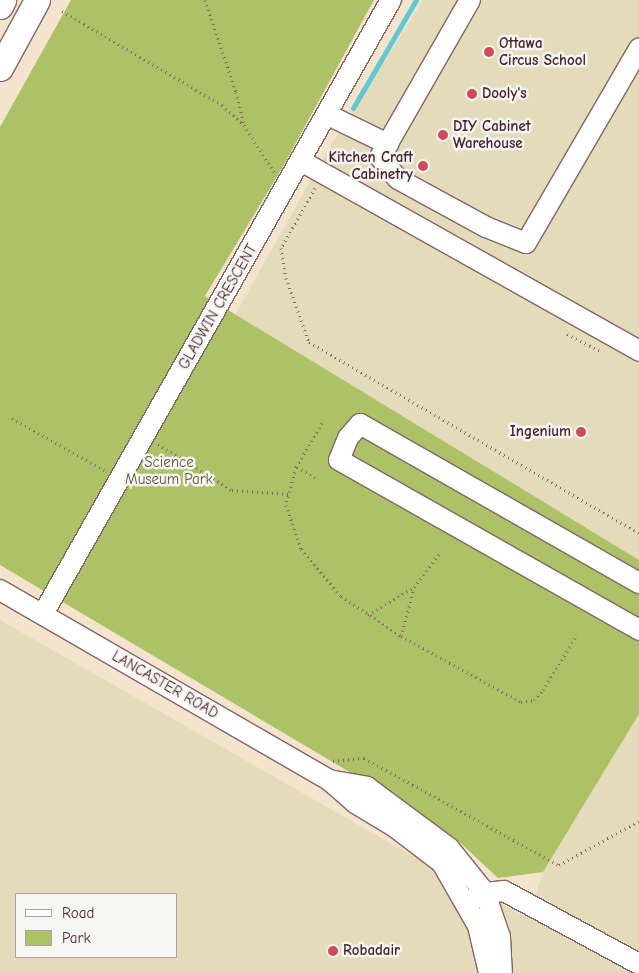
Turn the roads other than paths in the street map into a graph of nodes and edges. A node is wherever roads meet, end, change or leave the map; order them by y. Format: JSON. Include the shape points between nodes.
{"nodes":[{"id":1,"x":3,"y":0,"type":"edge"},
{"id":2,"x":37,"y":0,"type":"edge"},
{"id":3,"x":391,"y":0,"type":"edge"},
{"id":4,"x":470,"y":0,"type":"edge"},
{"id":5,"x":0,"y":6,"type":"edge"},
{"id":6,"x":639,"y":49,"type":"edge"},
{"id":7,"x":0,"y":68,"type":"edge"},
{"id":8,"x":328,"y":115,"type":"junction"},
{"id":9,"x":388,"y":144,"type":"junction"},
{"id":10,"x":301,"y":161,"type":"junction"},
{"id":11,"x":639,"y":351,"type":"edge"},
{"id":12,"x":639,"y":583,"type":"edge"},
{"id":13,"x":0,"y":590,"type":"edge"},
{"id":14,"x":43,"y":614,"type":"junction"},
{"id":15,"x":639,"y":630,"type":"edge"},
{"id":16,"x":330,"y":770,"type":"junction"},
{"id":17,"x":485,"y":893,"type":"junction"},
{"id":18,"x":467,"y":902,"type":"junction"},
{"id":19,"x":639,"y":964,"type":"edge"},
{"id":20,"x":489,"y":973,"type":"edge"},
{"id":21,"x":502,"y":973,"type":"edge"}],
"edges":[{"from":1,"to":5,"type":"main road"},
{"from":2,"to":7,"type":"main road"},
{"from":3,"to":8,"type":"street","name":"GLADWIN CRESCENT"},
{"from":4,"to":9,"type":"street"},
{"from":6,"to":9,"type":"street","via":[[526,243],[486,227],[398,179],[380,157]]},
{"from":8,"to":9,"type":"street"},
{"from":8,"to":10,"type":"street","name":"GLADWIN CRESCENT"},
{"from":10,"to":11,"type":"street"},
{"from":10,"to":14,"type":"street","name":"GLADWIN CRESCENT"},
{"from":12,"to":15,"type":"street","via":[[360,424],[348,438],[339,460]]},
{"from":13,"to":14,"type":"street","name":"LANCASTER ROAD"},
{"from":14,"to":16,"type":"street","name":"LANCASTER ROAD"},
{"from":16,"to":17,"type":"street","name":"LANCASTER ROAD","via":[[367,787],[415,820],[449,848]]},
{"from":16,"to":18,"type":"street","name":"LANCASTER ROAD","via":[[355,804],[395,827],[442,864]]},
{"from":17,"to":18,"type":"street"},
{"from":17,"to":19,"type":"street","via":[[504,890]]},
{"from":17,"to":21,"type":"street","name":"LANCASTER ROAD","via":[[500,937]]},
{"from":18,"to":20,"type":"street","name":"LANCASTER ROAD","via":[[484,944]]}]}
